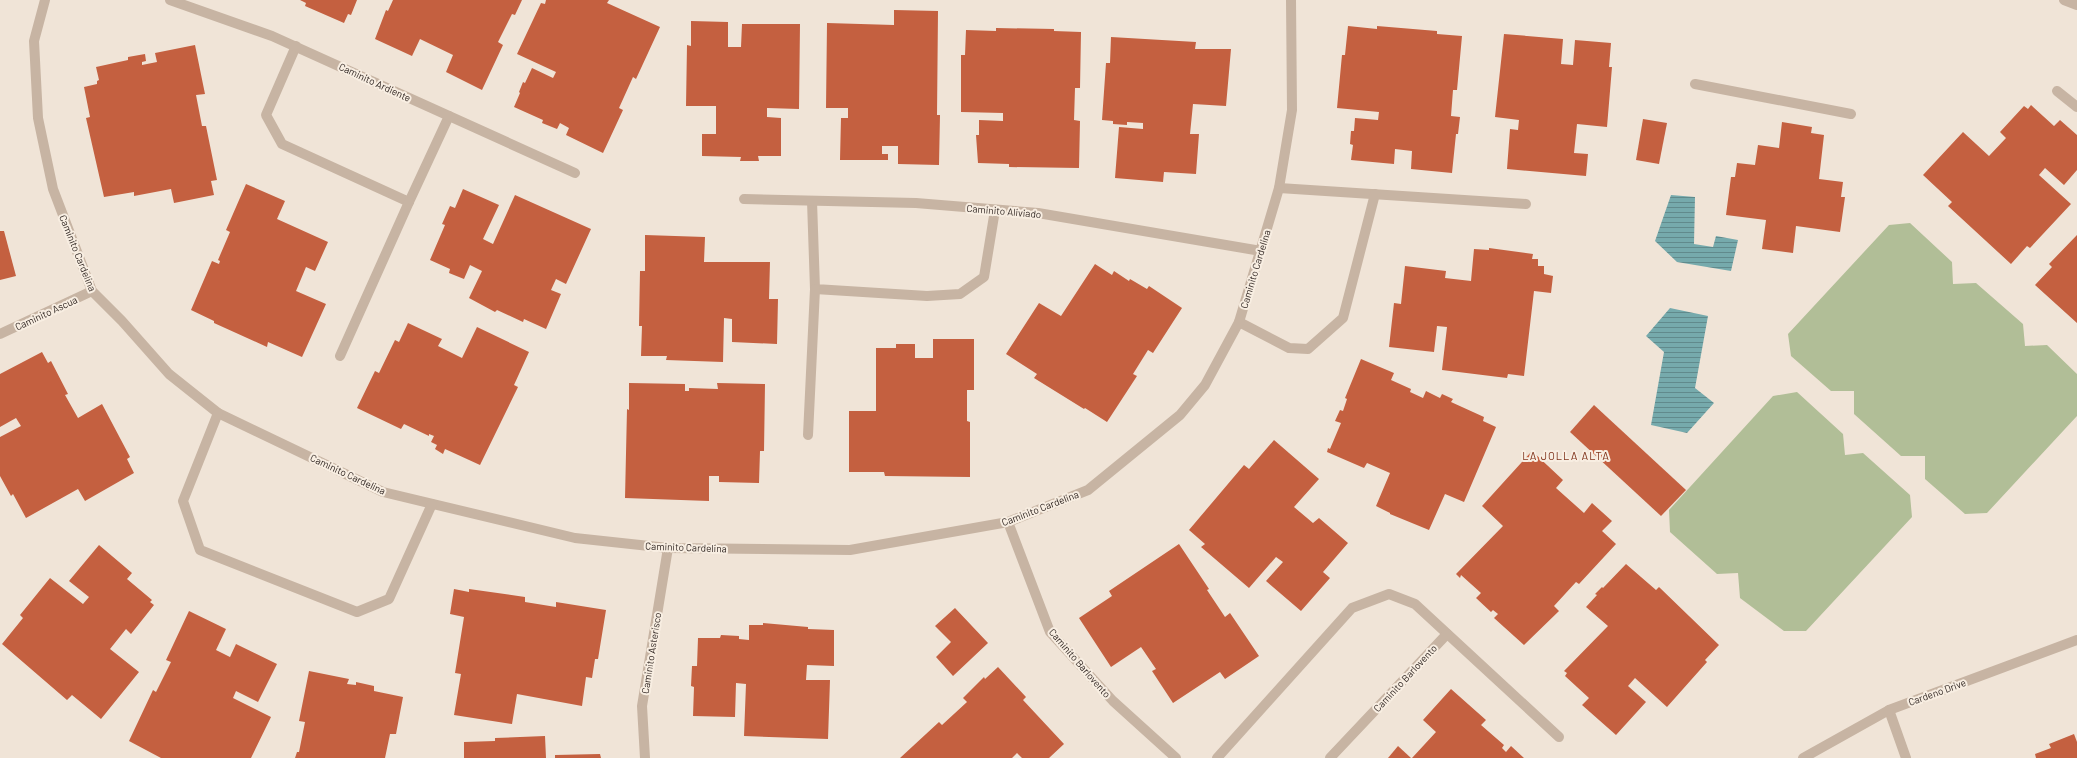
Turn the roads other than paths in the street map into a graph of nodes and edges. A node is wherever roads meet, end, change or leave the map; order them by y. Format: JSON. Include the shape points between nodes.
{"nodes":[{"id":1,"x":45,"y":0,"type":"edge"},
{"id":2,"x":170,"y":0,"type":"edge"},
{"id":3,"x":1291,"y":0,"type":"edge"},
{"id":4,"x":2064,"y":0,"type":"edge"},
{"id":5,"x":2077,"y":5,"type":"edge"},
{"id":6,"x":296,"y":46,"type":"junction"},
{"id":7,"x":1695,"y":84,"type":"dead end"},
{"id":8,"x":2057,"y":91,"type":"dead end"},
{"id":9,"x":2077,"y":107,"type":"edge"},
{"id":10,"x":1851,"y":114,"type":"dead end"},
{"id":11,"x":449,"y":116,"type":"junction"},
{"id":12,"x":575,"y":173,"type":"dead end"},
{"id":13,"x":1279,"y":188,"type":"junction"},
{"id":14,"x":1375,"y":194,"type":"junction"},
{"id":15,"x":744,"y":199,"type":"dead end"},
{"id":16,"x":812,"y":201,"type":"junction"},
{"id":17,"x":409,"y":202,"type":"junction"},
{"id":18,"x":1526,"y":204,"type":"dead end"},
{"id":19,"x":995,"y":210,"type":"junction"},
{"id":20,"x":1261,"y":251,"type":"junction"},
{"id":21,"x":816,"y":289,"type":"junction"},
{"id":22,"x":92,"y":291,"type":"junction"},
{"id":23,"x":1239,"y":322,"type":"junction"},
{"id":24,"x":0,"y":334,"type":"edge"},
{"id":25,"x":340,"y":356,"type":"dead end"},
{"id":26,"x":218,"y":413,"type":"junction"},
{"id":27,"x":808,"y":435,"type":"dead end"},
{"id":28,"x":432,"y":504,"type":"junction"},
{"id":29,"x":1008,"y":522,"type":"junction"},
{"id":30,"x":668,"y":548,"type":"junction"},
{"id":31,"x":1447,"y":634,"type":"junction"},
{"id":32,"x":2077,"y":640,"type":"edge"},
{"id":33,"x":1889,"y":710,"type":"junction"},
{"id":34,"x":1560,"y":737,"type":"dead end"},
{"id":35,"x":645,"y":758,"type":"edge"},
{"id":36,"x":1176,"y":758,"type":"edge"},
{"id":37,"x":1217,"y":758,"type":"edge"},
{"id":38,"x":1330,"y":758,"type":"edge"},
{"id":39,"x":1803,"y":758,"type":"edge"},
{"id":40,"x":1906,"y":758,"type":"edge"}],
"edges":[{"from":1,"to":22,"type":"street","name":"Caminito Cardelina","via":[[34,41],[38,118],[53,189]]},
{"from":2,"to":6,"type":"street","name":"Caminito Ardiente"},
{"from":3,"to":13,"type":"street","name":"Caminito Cardelina","via":[[1292,110]]},
{"from":4,"to":5,"type":"street"},
{"from":6,"to":11,"type":"street","name":"Caminito Ardiente"},
{"from":6,"to":17,"type":"street","via":[[266,115],[282,144]]},
{"from":7,"to":10,"type":"street"},
{"from":8,"to":9,"type":"street"},
{"from":11,"to":12,"type":"street","name":"Caminito Ardiente"},
{"from":11,"to":17,"type":"street"},
{"from":13,"to":14,"type":"street"},
{"from":13,"to":20,"type":"street","name":"Caminito Cardelina"},
{"from":14,"to":18,"type":"street"},
{"from":14,"to":23,"type":"street","via":[[1343,318],[1308,348],[1289,348]]},
{"from":15,"to":16,"type":"street","name":"Caminito Aliviado"},
{"from":16,"to":19,"type":"street","name":"Caminito Aliviado","via":[[916,203]]},
{"from":16,"to":21,"type":"street"},
{"from":17,"to":25,"type":"street"},
{"from":19,"to":20,"type":"street","name":"Caminito Aliviado","via":[[1038,213]]},
{"from":19,"to":21,"type":"street","via":[[984,277],[960,294],[927,296]]},
{"from":20,"to":23,"type":"street","name":"Caminito Cardelina"},
{"from":21,"to":27,"type":"street"},
{"from":22,"to":24,"type":"street","name":"Caminito Ascua"},
{"from":22,"to":26,"type":"street","name":"Caminito Cardelina","via":[[169,374]]},
{"from":23,"to":29,"type":"street","name":"Caminito Cardelina","via":[[1205,386],[1180,415],[1088,490]]},
{"from":26,"to":28,"type":"street","name":"Caminito Cardelina","via":[[384,492]]},
{"from":26,"to":28,"type":"street","via":[[183,501],[200,550],[357,612],[389,599]]},
{"from":28,"to":30,"type":"street","name":"Caminito Cardelina","via":[[575,538]]},
{"from":29,"to":30,"type":"street","name":"Caminito Cardelina","via":[[850,550]]},
{"from":29,"to":36,"type":"street","name":"Caminito Barlovento","via":[[1050,632],[1113,701]]},
{"from":30,"to":35,"type":"street","name":"Caminito Asterisco","via":[[642,706]]},
{"from":31,"to":34,"type":"street"},
{"from":31,"to":37,"type":"street","via":[[1415,604],[1389,594],[1352,608]]},
{"from":31,"to":38,"type":"street","name":"Caminito Barlovento"},
{"from":32,"to":33,"type":"street","name":"Cardeno Drive"},
{"from":33,"to":39,"type":"street","name":"Cardeno Drive"},
{"from":33,"to":40,"type":"street"}]}
